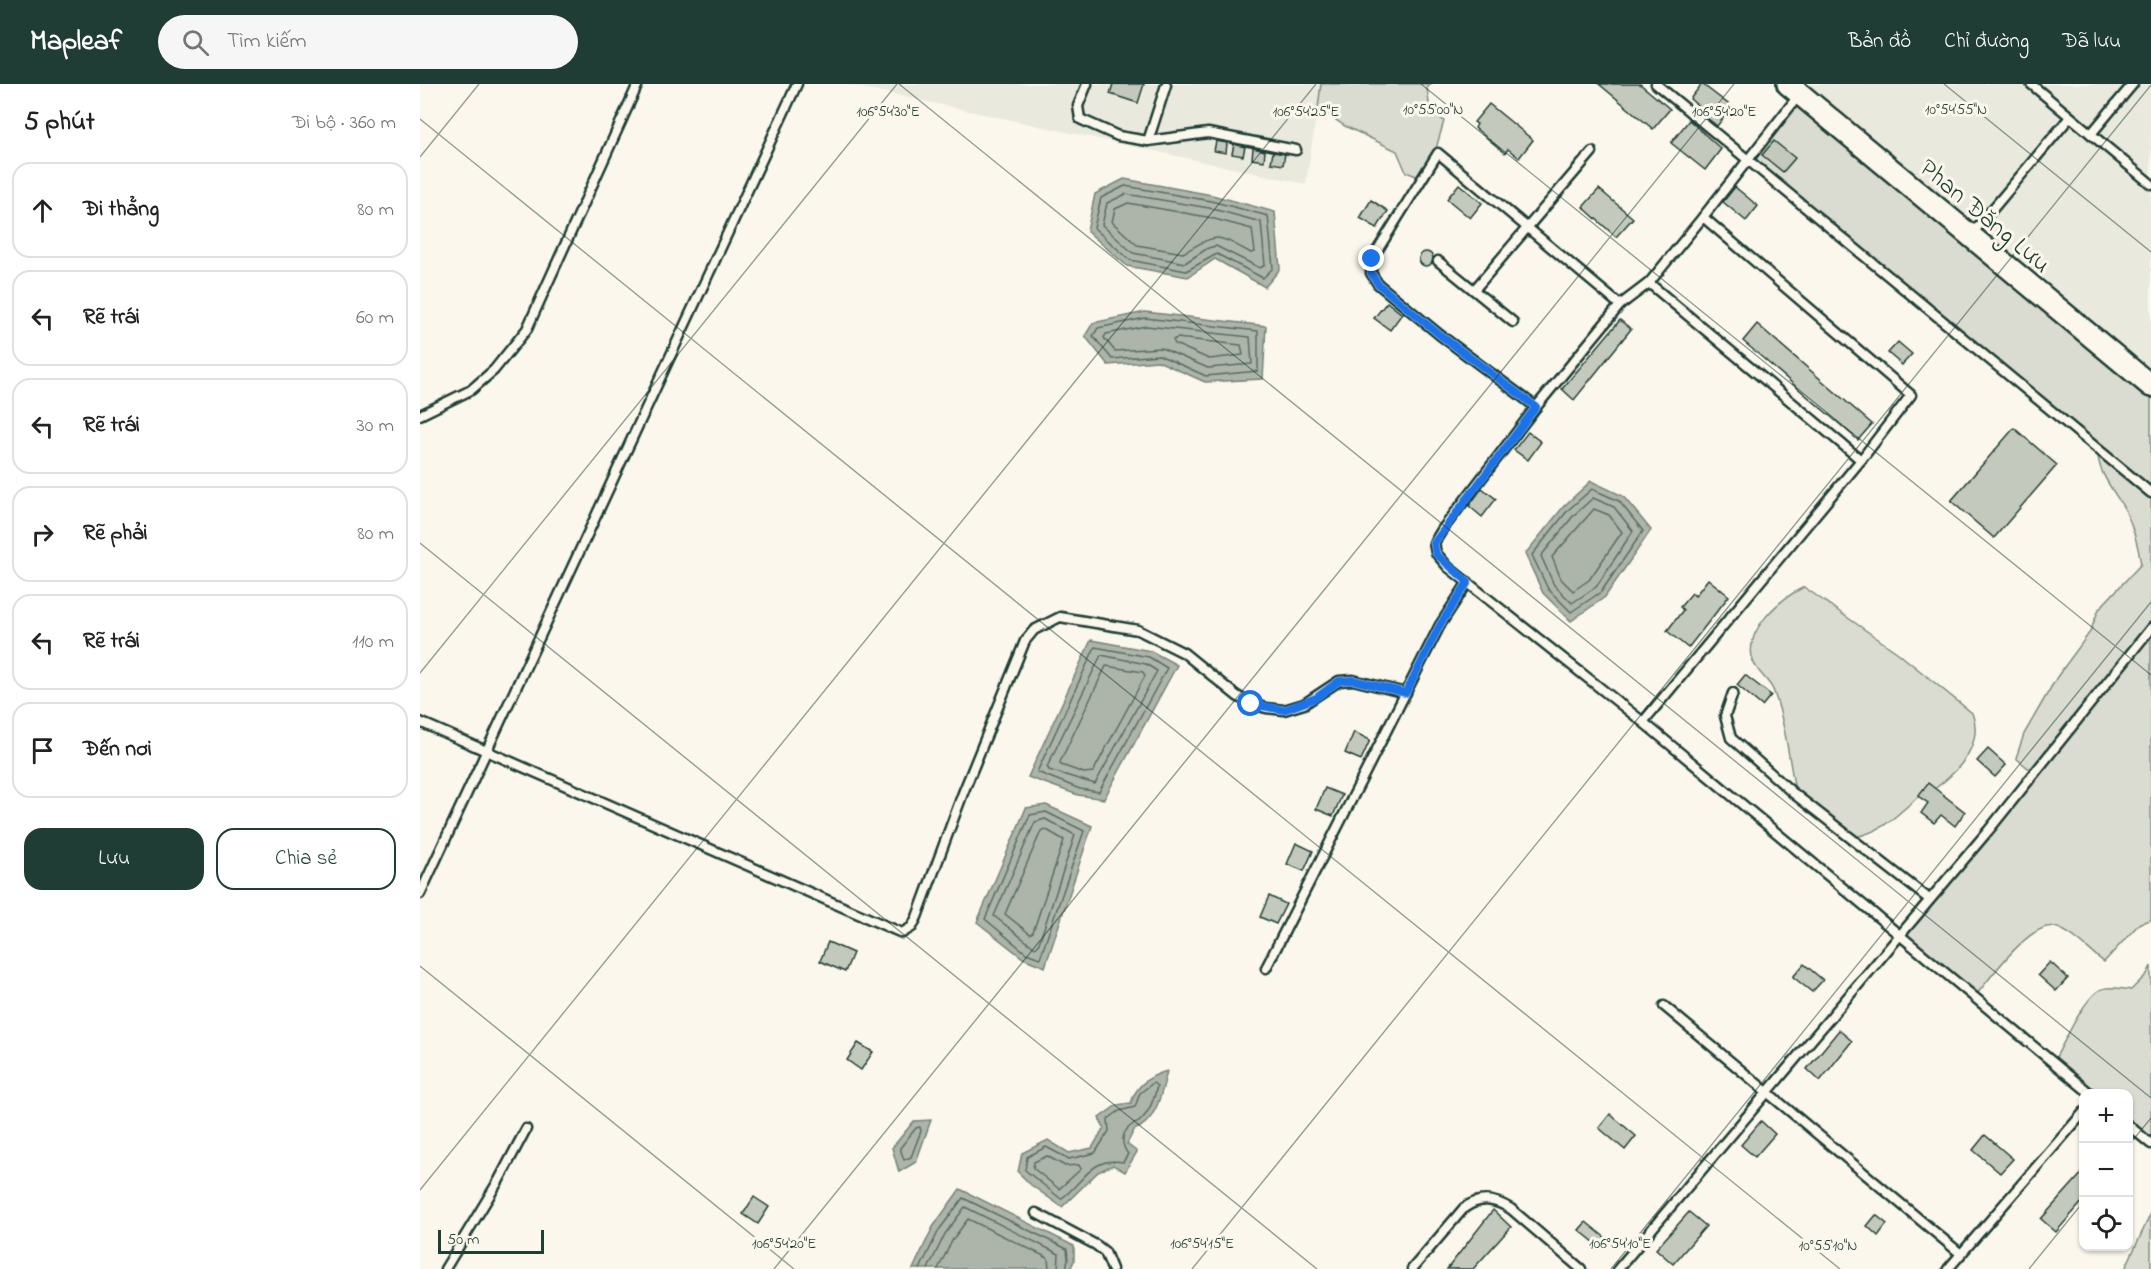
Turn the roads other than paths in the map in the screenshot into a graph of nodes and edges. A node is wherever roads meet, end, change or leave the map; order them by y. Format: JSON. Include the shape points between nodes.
{"nodes":[{"id":1,"x":638,"y":84,"type":"edge"},
{"id":2,"x":797,"y":84,"type":"edge"},
{"id":3,"x":1087,"y":84,"type":"edge"},
{"id":4,"x":1656,"y":84,"type":"edge"},
{"id":5,"x":2031,"y":84,"type":"edge"},
{"id":6,"x":2133,"y":84,"type":"edge"},
{"id":7,"x":1166,"y":85,"type":"edge"},
{"id":8,"x":1794,"y":89,"type":"edge"},
{"id":9,"x":2070,"y":117,"type":"junction"},
{"id":10,"x":2091,"y":134,"type":"junction"},
{"id":11,"x":1148,"y":141,"type":"junction"},
{"id":12,"x":1296,"y":150,"type":"dead end"},
{"id":13,"x":1592,"y":152,"type":"dead end"},
{"id":14,"x":1748,"y":159,"type":"junction"},
{"id":15,"x":2151,"y":184,"type":"edge"},
{"id":16,"x":1703,"y":217,"type":"junction"},
{"id":17,"x":1527,"y":229,"type":"junction"},
{"id":18,"x":1970,"y":237,"type":"junction"},
{"id":19,"x":1438,"y":261,"type":"dead end"},
{"id":20,"x":1649,"y":283,"type":"junction"},
{"id":21,"x":1474,"y":290,"type":"junction"},
{"id":22,"x":1620,"y":305,"type":"junction"},
{"id":23,"x":1513,"y":322,"type":"dead end"},
{"id":24,"x":2151,"y":386,"type":"edge"},
{"id":25,"x":1536,"y":407,"type":"junction"},
{"id":26,"x":420,"y":415,"type":"edge"},
{"id":27,"x":1861,"y":460,"type":"junction"},
{"id":28,"x":2151,"y":493,"type":"edge"},
{"id":29,"x":1468,"y":582,"type":"junction"},
{"id":30,"x":2151,"y":628,"type":"edge"},
{"id":31,"x":1406,"y":693,"type":"junction"},
{"id":32,"x":1733,"y":693,"type":"dead end"},
{"id":33,"x":420,"y":722,"type":"edge"},
{"id":34,"x":1643,"y":722,"type":"junction"},
{"id":35,"x":485,"y":752,"type":"junction"},
{"id":36,"x":420,"y":894,"type":"edge"},
{"id":37,"x":1929,"y":899,"type":"junction"},
{"id":38,"x":1900,"y":933,"type":"junction"},
{"id":39,"x":1266,"y":968,"type":"dead end"},
{"id":40,"x":1664,"y":1006,"type":"dead end"},
{"id":41,"x":2085,"y":1089,"type":"edge"},
{"id":42,"x":1767,"y":1092,"type":"junction"},
{"id":43,"x":2079,"y":1118,"type":"edge"},
{"id":44,"x":526,"y":1129,"type":"dead end"},
{"id":45,"x":2133,"y":1129,"type":"edge"},
{"id":46,"x":2151,"y":1144,"type":"edge"},
{"id":47,"x":1036,"y":1213,"type":"dead end"},
{"id":48,"x":1961,"y":1254,"type":"junction"},
{"id":49,"x":445,"y":1269,"type":"edge"},
{"id":50,"x":1112,"y":1269,"type":"edge"},
{"id":51,"x":1412,"y":1269,"type":"edge"},
{"id":52,"x":1581,"y":1269,"type":"edge"},
{"id":53,"x":1618,"y":1269,"type":"edge"},
{"id":54,"x":1948,"y":1269,"type":"edge"}],
"edges":[{"from":1,"to":26,"type":"lane","via":[[527,329],[494,370],[471,390]]},
{"from":2,"to":35,"type":"lane"},
{"from":3,"to":11,"type":"lane","via":[[1078,106],[1080,120],[1118,136]]},
{"from":4,"to":14,"type":"lane"},
{"from":5,"to":9,"type":"lane"},
{"from":6,"to":10,"type":"lane"},
{"from":7,"to":11,"type":"lane"},
{"from":8,"to":14,"type":"lane"},
{"from":8,"to":18,"type":"street","name":"Phan Đăng Lưu"},
{"from":9,"to":10,"type":"lane"},
{"from":9,"to":18,"type":"lane"},
{"from":10,"to":15,"type":"lane"},
{"from":11,"to":12,"type":"lane","via":[[1208,134]]},
{"from":13,"to":17,"type":"lane"},
{"from":14,"to":16,"type":"lane"},
{"from":14,"to":28,"type":"lane"},
{"from":16,"to":20,"type":"lane"},
{"from":16,"to":27,"type":"lane","via":[[1911,395]]},
{"from":17,"to":21,"type":"lane"},
{"from":17,"to":22,"type":"lane"},
{"from":17,"to":25,"type":"lane","via":[[1438,153],[1372,259],[1371,273],[1378,284],[1440,335]]},
{"from":18,"to":24,"type":"street","name":"Phan Đăng Lưu"},
{"from":19,"to":21,"type":"lane"},
{"from":20,"to":22,"type":"lane"},
{"from":20,"to":27,"type":"lane"},
{"from":21,"to":23,"type":"lane"},
{"from":22,"to":25,"type":"lane"},
{"from":25,"to":29,"type":"lane","via":[[1434,543],[1436,554]]},
{"from":27,"to":34,"type":"lane"},
{"from":29,"to":31,"type":"lane","via":[[1440,625]]},
{"from":29,"to":34,"type":"lane"},
{"from":30,"to":37,"type":"lane"},
{"from":31,"to":35,"type":"lane","via":[[1353,680],[1339,681],[1304,704],[1284,710],[1266,708],[1237,696],[1184,653],[1151,634],[1098,621],[1060,617],[1046,623],[1025,641],[917,917],[912,927],[902,933]]},
{"from":31,"to":39,"type":"lane"},
{"from":32,"to":37,"type":"lane","via":[[1725,716],[1731,738],[1793,793]]},
{"from":33,"to":35,"type":"lane"},
{"from":34,"to":38,"type":"lane"},
{"from":35,"to":36,"type":"lane"},
{"from":37,"to":38,"type":"lane"},
{"from":38,"to":41,"type":"lane"},
{"from":38,"to":42,"type":"lane"},
{"from":40,"to":42,"type":"lane"},
{"from":42,"to":48,"type":"lane"},
{"from":42,"to":53,"type":"lane"},
{"from":43,"to":48,"type":"lane"},
{"from":44,"to":49,"type":"lane"},
{"from":45,"to":46,"type":"lane"},
{"from":47,"to":50,"type":"lane","via":[[1096,1245],[1105,1252]]},
{"from":48,"to":54,"type":"lane"},
{"from":51,"to":52,"type":"lane","via":[[1464,1208],[1473,1201],[1487,1199],[1511,1209]]}]}
